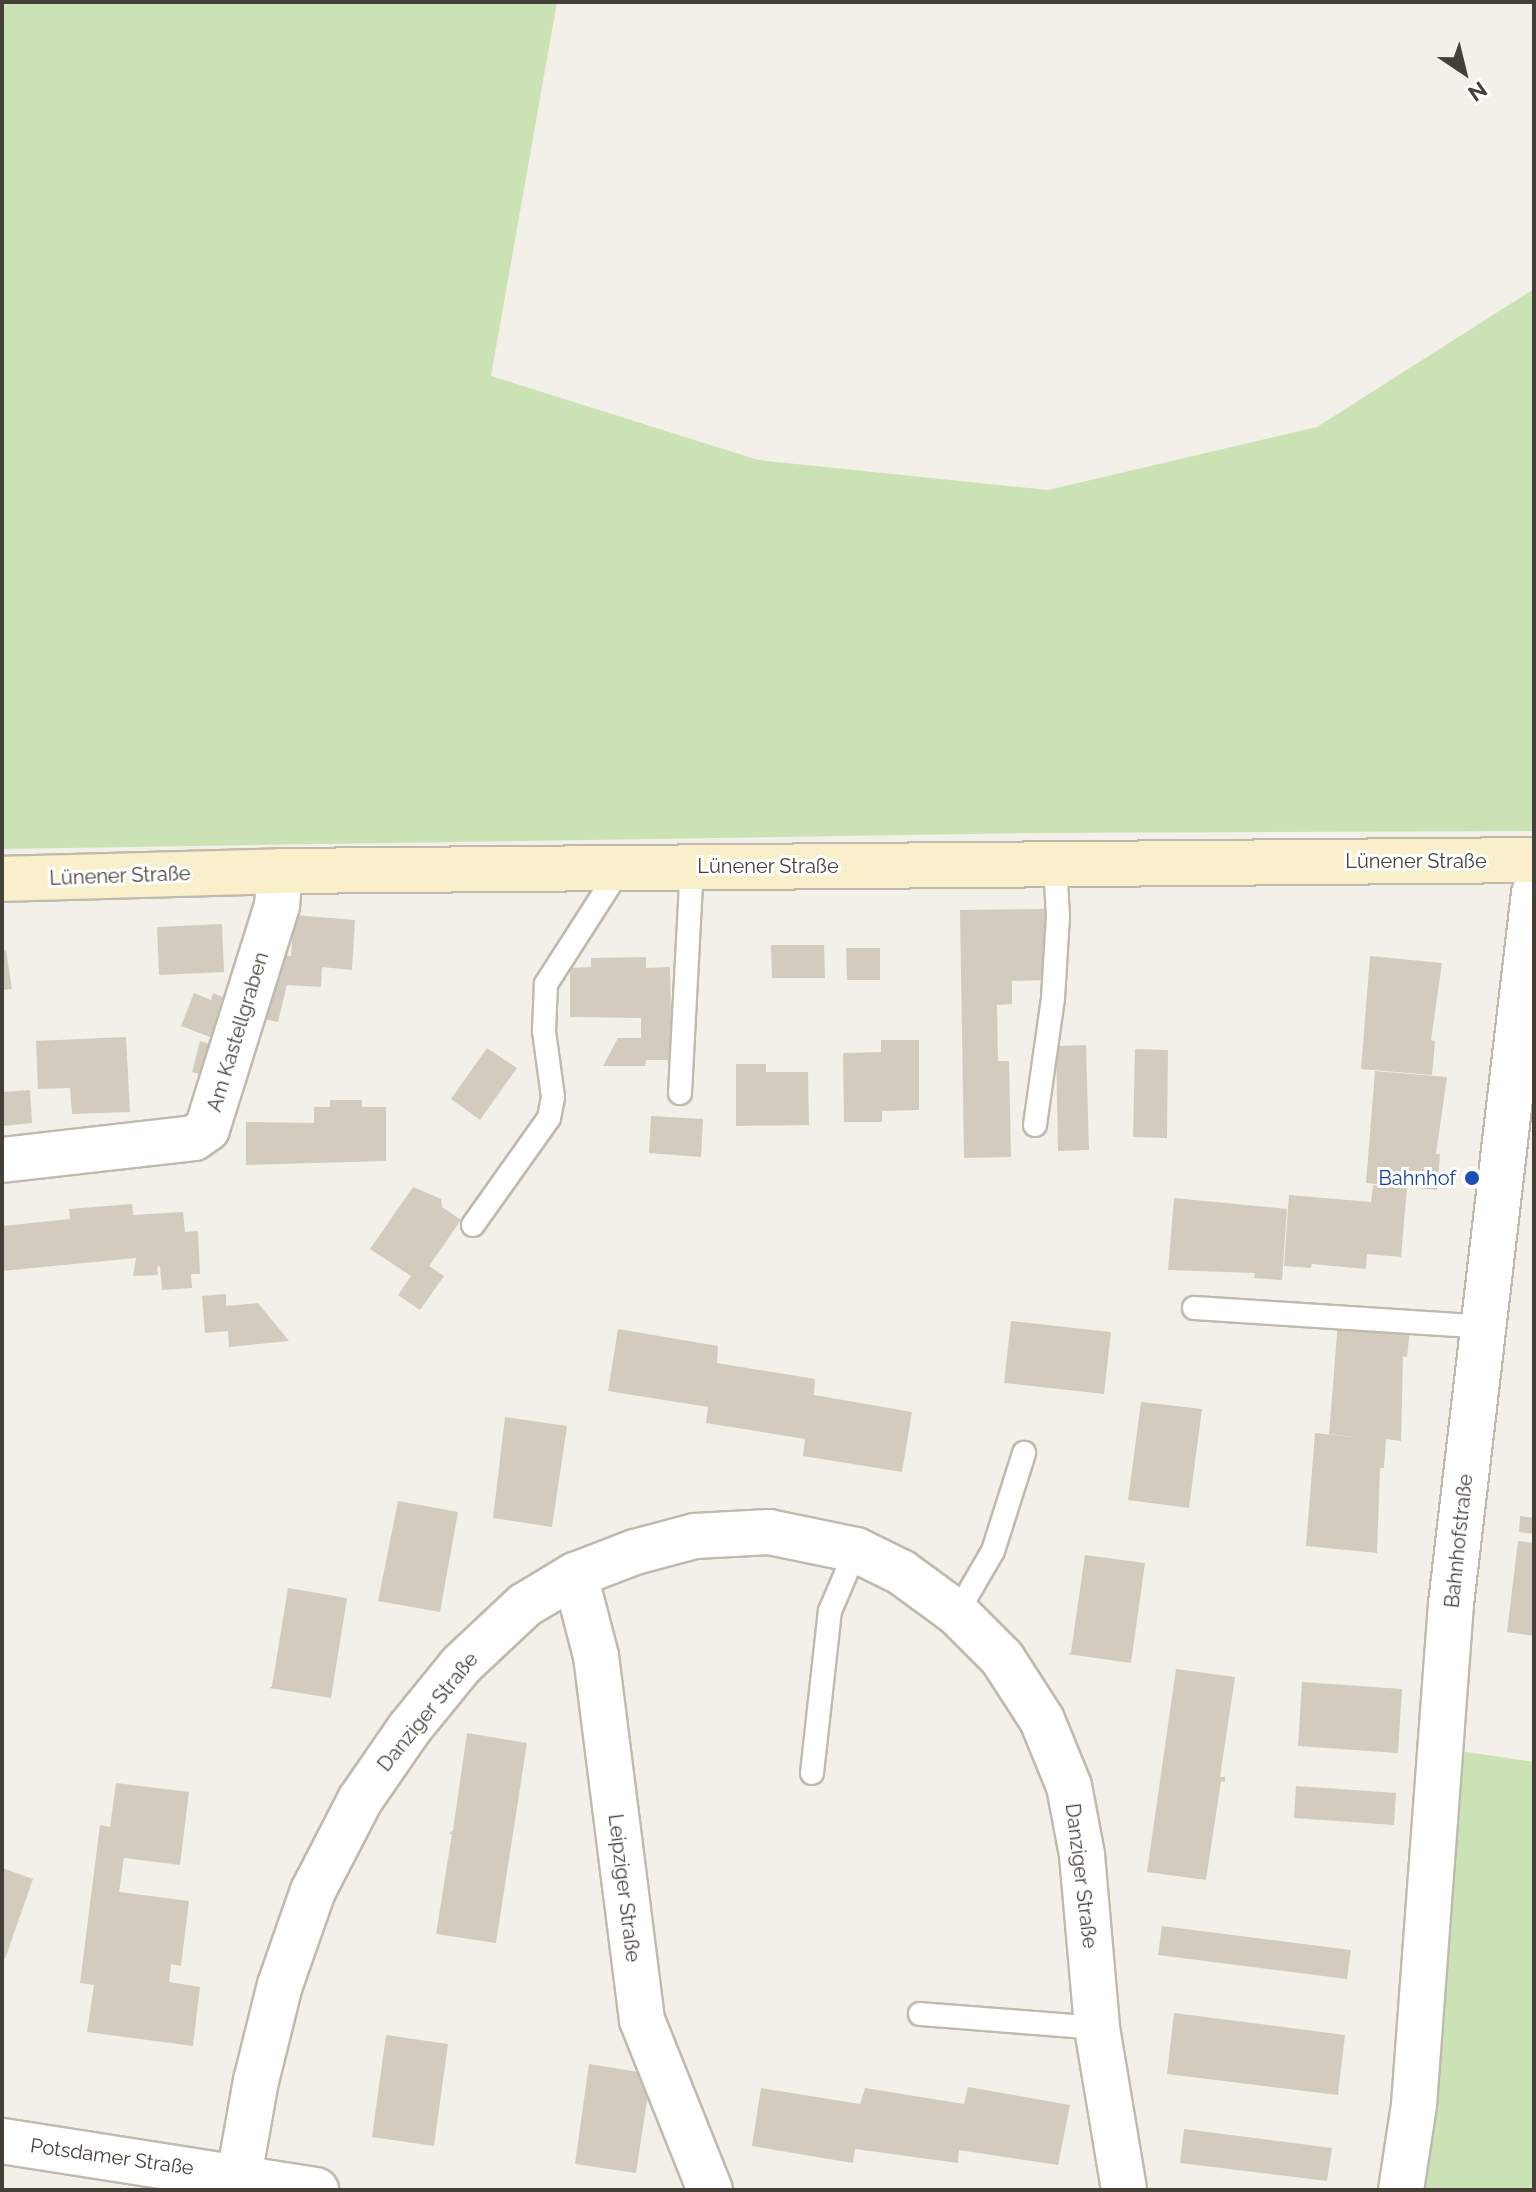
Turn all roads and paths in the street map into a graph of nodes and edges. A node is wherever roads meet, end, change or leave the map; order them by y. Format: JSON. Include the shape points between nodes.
{"nodes":[{"id":1,"x":1534,"y":860,"type":"edge"},
{"id":2,"x":1055,"y":864,"type":"junction"},
{"id":3,"x":621,"y":867,"type":"junction"},
{"id":4,"x":692,"y":867,"type":"junction"},
{"id":5,"x":280,"y":871,"type":"junction"},
{"id":6,"x":2,"y":879,"type":"edge"},
{"id":7,"x":1534,"y":893,"type":"edge"},
{"id":8,"x":680,"y":1093,"type":"dead end"},
{"id":9,"x":1035,"y":1125,"type":"dead end"},
{"id":10,"x":2,"y":1160,"type":"edge"},
{"id":11,"x":473,"y":1225,"type":"dead end"},
{"id":12,"x":1194,"y":1308,"type":"dead end"},
{"id":13,"x":1484,"y":1327,"type":"junction"},
{"id":14,"x":1024,"y":1453,"type":"dead end"},
{"id":15,"x":856,"y":1550,"type":"junction"},
{"id":16,"x":575,"y":1575,"type":"junction"},
{"id":17,"x":957,"y":1613,"type":"junction"},
{"id":18,"x":812,"y":1773,"type":"dead end"},
{"id":19,"x":920,"y":2014,"type":"dead end"},
{"id":20,"x":1097,"y":2028,"type":"junction"},
{"id":21,"x":2,"y":2141,"type":"edge"},
{"id":22,"x":239,"y":2176,"type":"junction"},
{"id":23,"x":316,"y":2190,"type":"edge"},
{"id":24,"x":710,"y":2190,"type":"edge"},
{"id":25,"x":1124,"y":2190,"type":"edge"},
{"id":26,"x":1401,"y":2190,"type":"edge"}],
"edges":[{"from":1,"to":2,"type":"main road","name":"Lünener Straße"},
{"from":2,"to":4,"type":"main road","name":"Lünener Straße"},
{"from":2,"to":9,"type":"lane","via":[[1055,971]]},
{"from":3,"to":4,"type":"main road","name":"Lünener Straße"},
{"from":3,"to":5,"type":"main road","name":"Lünener Straße"},
{"from":3,"to":11,"type":"lane","via":[[546,984],[544,1031],[553,1097],[549,1118]]},
{"from":4,"to":8,"type":"lane"},
{"from":5,"to":6,"type":"main road","name":"Lünener Straße"},
{"from":5,"to":10,"type":"street","name":"Am Kastellgraben","via":[[277,905],[207,1129],[194,1138]]},
{"from":7,"to":13,"type":"street","name":"Bahnhofstraße"},
{"from":12,"to":13,"type":"lane"},
{"from":13,"to":26,"type":"street","name":"Bahnhofstraße","via":[[1451,1604],[1414,2105]]},
{"from":14,"to":17,"type":"lane","via":[[993,1551]]},
{"from":15,"to":16,"type":"street","name":"Danziger Straße","via":[[769,1532],[695,1536]]},
{"from":15,"to":17,"type":"street","name":"Danziger Straße","via":[[901,1572]]},
{"from":15,"to":18,"type":"lane","via":[[830,1611]]},
{"from":16,"to":22,"type":"street","name":"Danziger Straße","via":[[525,1605],[461,1665],[360,1800],[313,1891],[280,1985]]},
{"from":16,"to":24,"type":"street","name":"Leipziger Straße","via":[[596,1656],[642,2020]]},
{"from":17,"to":20,"type":"street","name":"Danziger Straße","via":[[1002,1658],[1026,1695],[1069,1786],[1082,1855]]},
{"from":19,"to":20,"type":"lane"},
{"from":20,"to":25,"type":"street","name":"Danziger Straße"},
{"from":21,"to":22,"type":"street","name":"Potsdamer Straße"},
{"from":22,"to":23,"type":"street","name":"Potsdamer Straße"}]}
